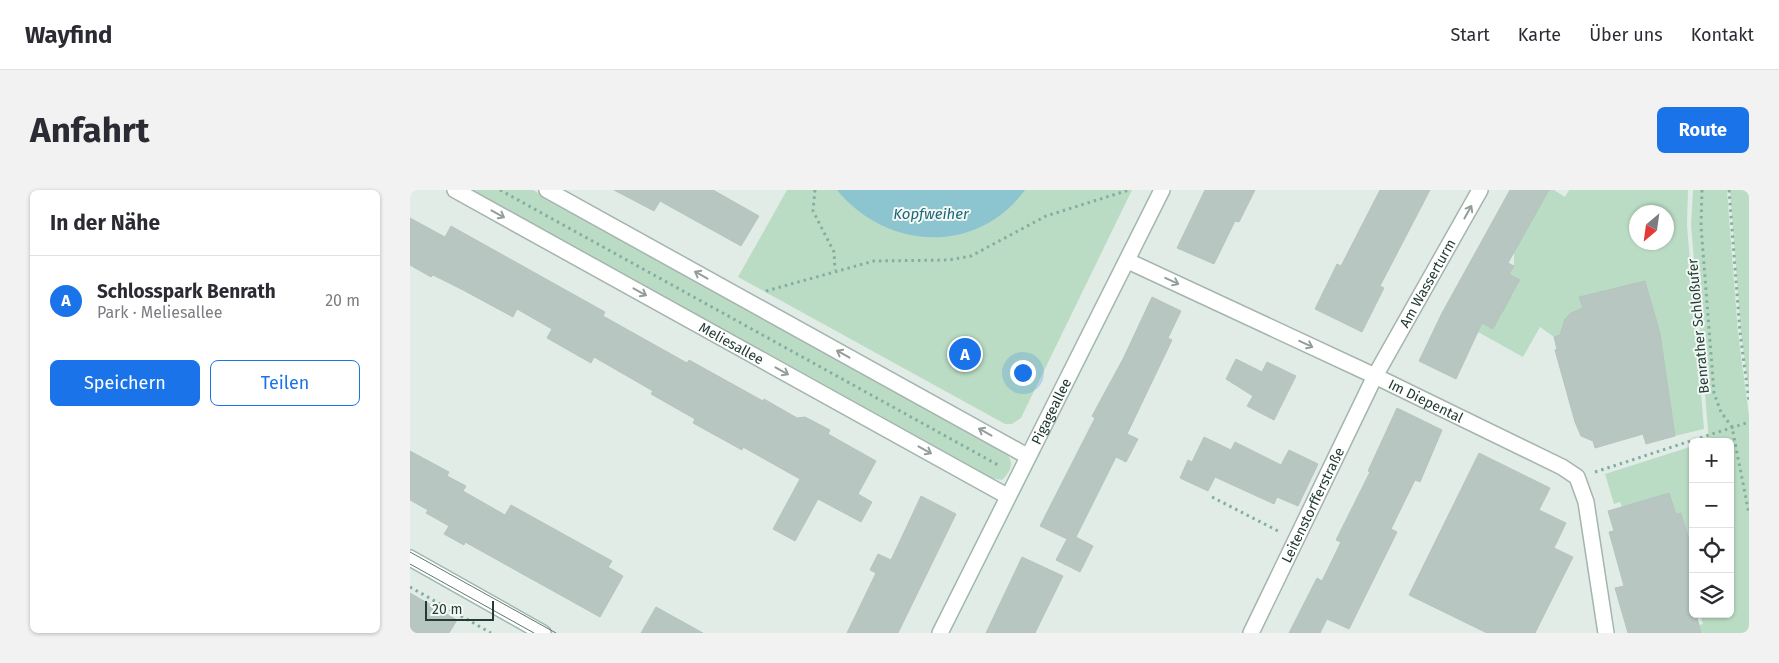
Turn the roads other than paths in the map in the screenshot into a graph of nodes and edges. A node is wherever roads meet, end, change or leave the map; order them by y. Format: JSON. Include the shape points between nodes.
{"nodes":[{"id":1,"x":455,"y":190,"type":"edge"},
{"id":2,"x":547,"y":190,"type":"edge"},
{"id":3,"x":1162,"y":190,"type":"edge"},
{"id":4,"x":1480,"y":190,"type":"edge"},
{"id":5,"x":1128,"y":262,"type":"junction"},
{"id":6,"x":1375,"y":376,"type":"junction"},
{"id":7,"x":1028,"y":456,"type":"junction"},
{"id":8,"x":1008,"y":496,"type":"junction"},
{"id":9,"x":410,"y":558,"type":"edge"},
{"id":10,"x":543,"y":633,"type":"edge"},
{"id":11,"x":940,"y":633,"type":"edge"},
{"id":12,"x":1251,"y":633,"type":"edge"},
{"id":13,"x":1606,"y":633,"type":"edge"}],
"edges":[{"from":1,"to":8,"type":"street","name":"Meliesallee","one_way":true},
{"from":7,"to":2,"type":"street","one_way":true},
{"from":3,"to":5,"type":"street","name":"Pigageallee"},
{"from":6,"to":4,"type":"street","name":"Am Wasserturm","one_way":true},
{"from":5,"to":6,"type":"street","name":"Im Diepental","one_way":true},
{"from":5,"to":7,"type":"street","name":"Pigageallee"},
{"from":6,"to":12,"type":"street","name":"Leitenstorfferstraße"},
{"from":6,"to":13,"type":"street","name":"Im Diepental","via":[[1578,478],[1586,502]]},
{"from":7,"to":8,"type":"street","name":"Pigageallee"},
{"from":8,"to":11,"type":"street","name":"Pigageallee"},
{"from":9,"to":10,"type":"street"}]}
